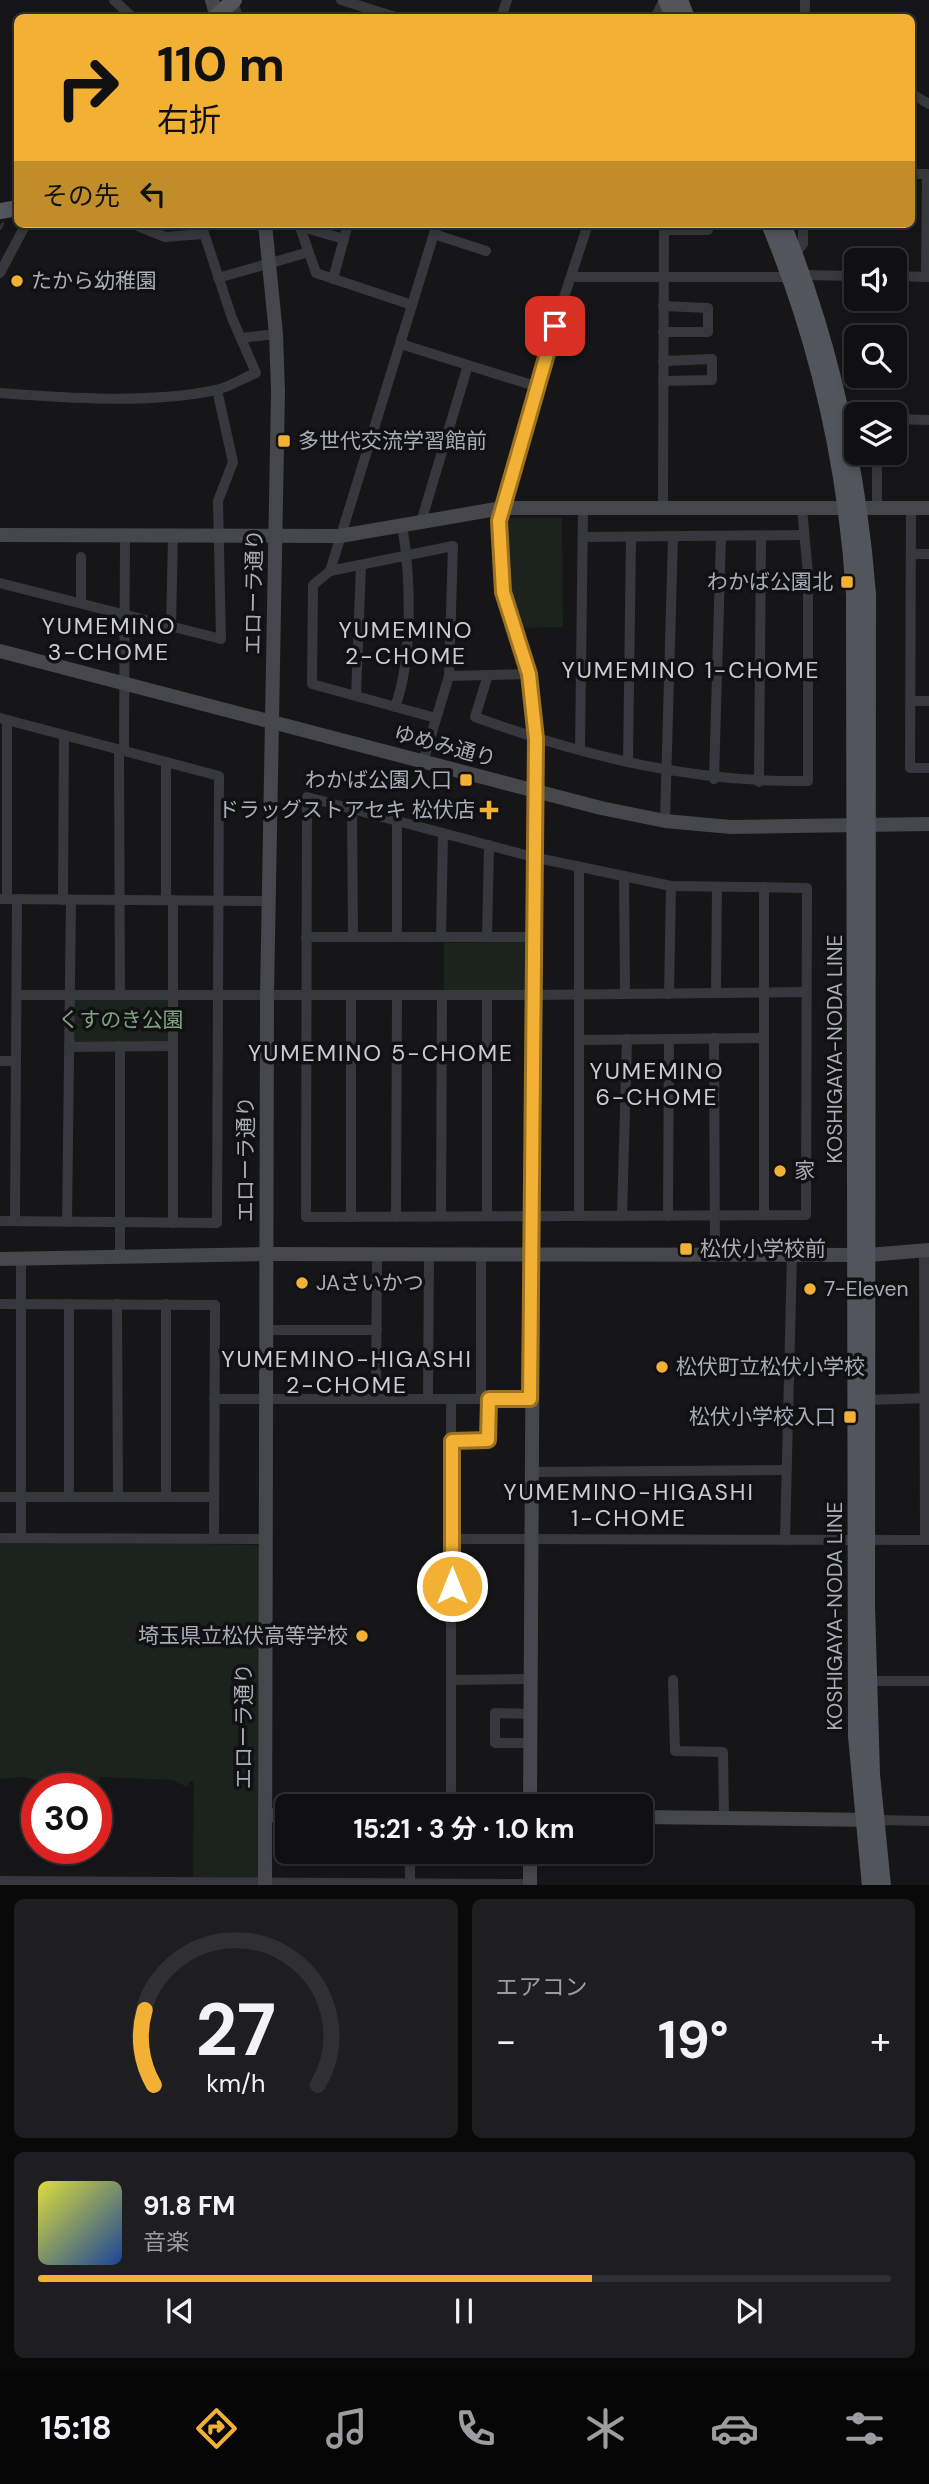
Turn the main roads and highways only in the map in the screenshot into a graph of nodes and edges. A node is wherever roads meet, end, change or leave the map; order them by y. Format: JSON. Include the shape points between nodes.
{"nodes":[{"id":1,"x":233,"y":0,"type":"edge"},
{"id":2,"x":215,"y":13,"type":"edge"},
{"id":3,"x":771,"y":228,"type":"edge"},
{"id":4,"x":785,"y":228,"type":"edge"},
{"id":5,"x":797,"y":276,"type":"junction"},
{"id":6,"x":862,"y":1255,"type":"junction"},
{"id":7,"x":862,"y":1540,"type":"junction"},
{"id":8,"x":868,"y":1820,"type":"junction"},
{"id":9,"x":870,"y":1885,"type":"edge"},
{"id":10,"x":883,"y":1885,"type":"edge"}],
"edges":[{"from":1,"to":2,"type":"main road"},
{"from":3,"to":5,"type":"main road","name":"KOSHIGAYA-NODA LINE"},
{"from":4,"to":5,"type":"main road","name":"KOSHIGAYA-NODA LINE","via":[[795,254]]},
{"from":5,"to":6,"type":"main road","name":"KOSHIGAYA-NODA LINE","via":[[839,393],[868,594],[862,826]]},
{"from":6,"to":7,"type":"main road","name":"KOSHIGAYA-NODA LINE"},
{"from":6,"to":7,"type":"main road","name":"KOSHIGAYA-NODA LINE","via":[[868,1400]]},
{"from":7,"to":8,"type":"main road","name":"KOSHIGAYA-NODA LINE","via":[[869,1681]]},
{"from":7,"to":8,"type":"main road","name":"KOSHIGAYA-NODA LINE","via":[[856,1735]]},
{"from":8,"to":9,"type":"main road","name":"KOSHIGAYA-NODA LINE"},
{"from":8,"to":10,"type":"main road","name":"KOSHIGAYA-NODA LINE"}]}
